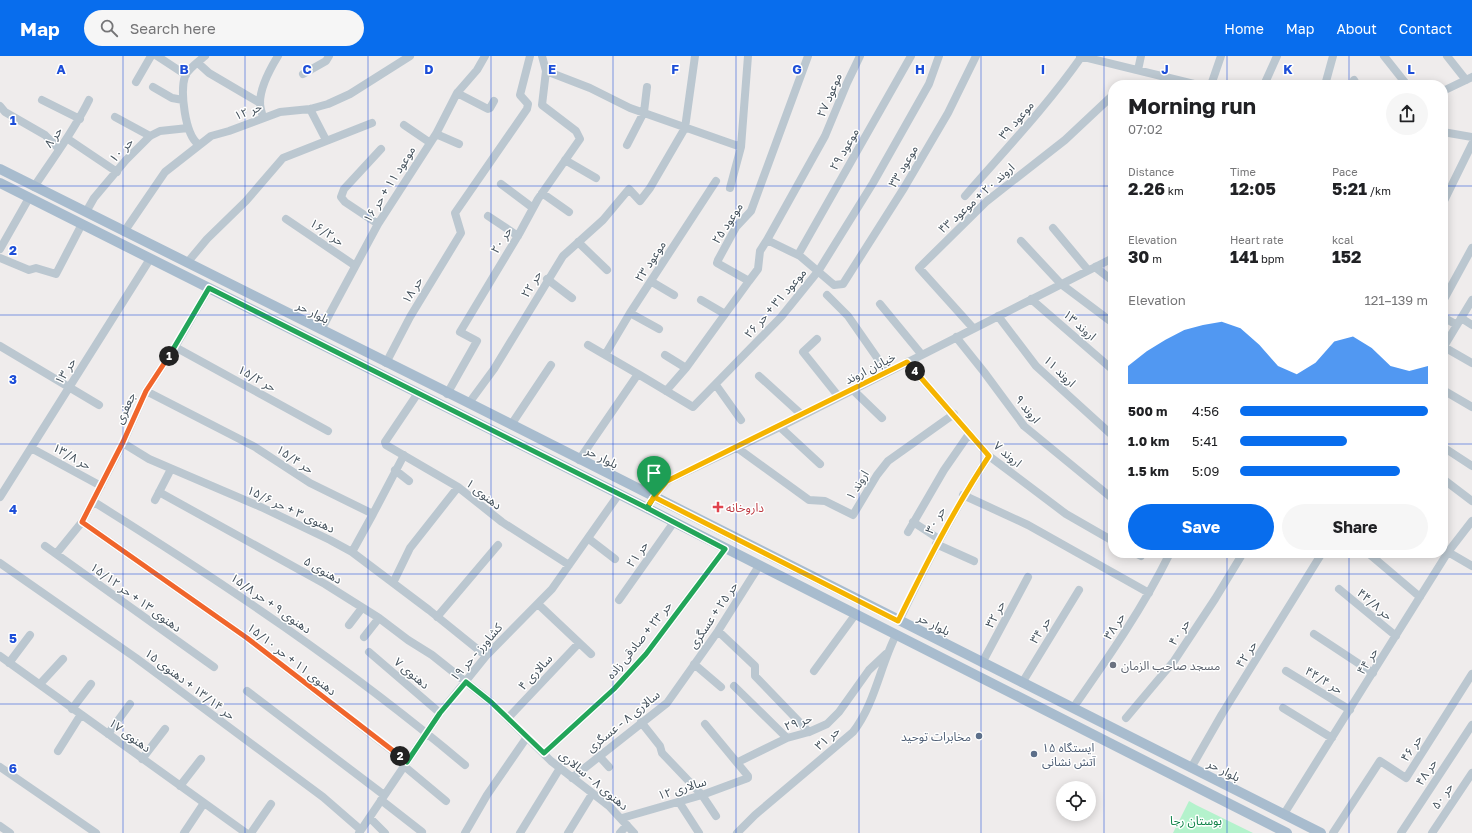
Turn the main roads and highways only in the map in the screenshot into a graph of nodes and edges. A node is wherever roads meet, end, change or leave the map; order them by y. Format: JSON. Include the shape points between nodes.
{"nodes":[{"id":1,"x":0,"y":169,"type":"edge"},
{"id":2,"x":0,"y":184,"type":"edge"},
{"id":3,"x":34,"y":187,"type":"junction"},
{"id":4,"x":29,"y":198,"type":"junction"},
{"id":5,"x":1287,"y":833,"type":"edge"},
{"id":6,"x":1321,"y":833,"type":"edge"}],
"edges":[{"from":1,"to":3,"type":"main road","name":"بلوار حر"},
{"from":2,"to":4,"type":"main road"},
{"from":3,"to":4,"type":"main road"},
{"from":3,"to":6,"type":"main road","name":"بلوار حر","via":[[469,403]]},
{"from":4,"to":5,"type":"main road"}]}
